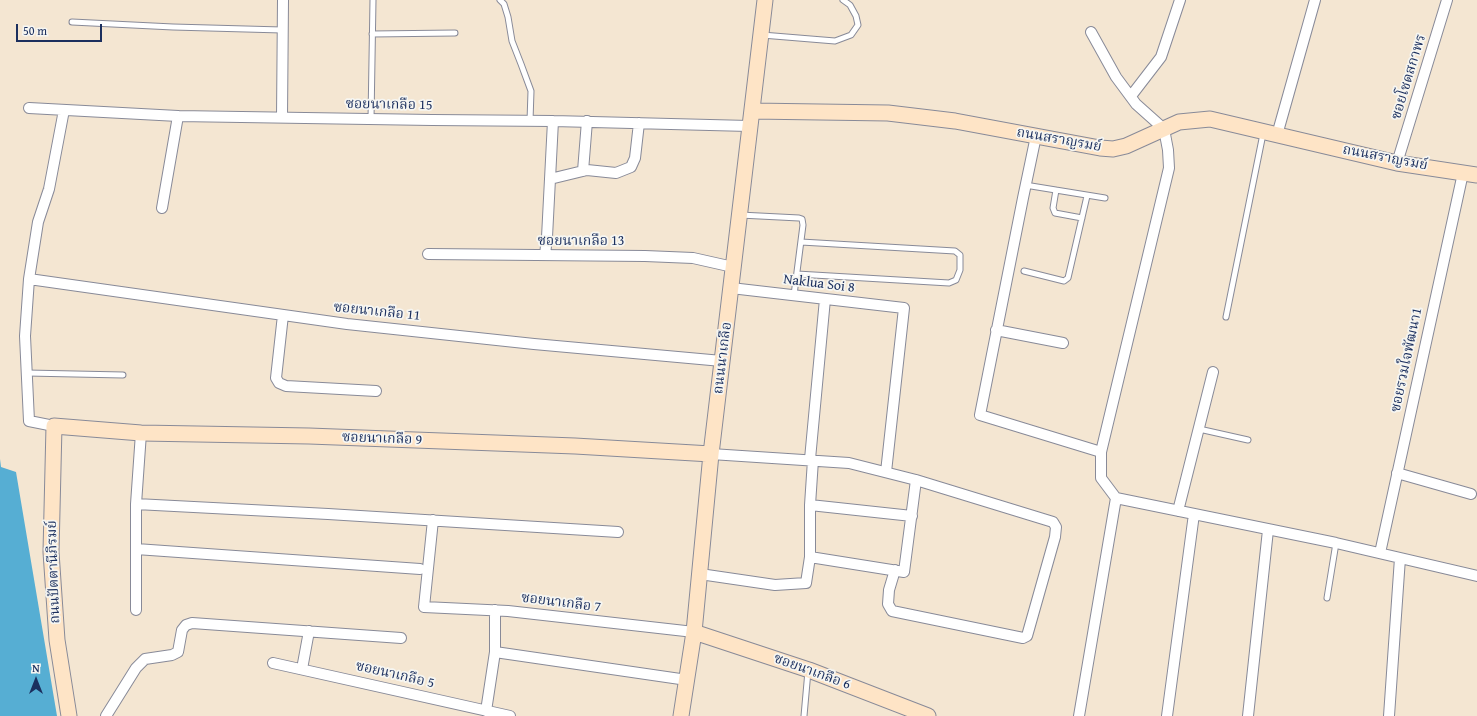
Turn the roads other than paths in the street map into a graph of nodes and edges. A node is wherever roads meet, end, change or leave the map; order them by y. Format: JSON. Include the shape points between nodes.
{"nodes":[{"id":1,"x":283,"y":0,"type":"edge"},
{"id":2,"x":373,"y":0,"type":"edge"},
{"id":3,"x":500,"y":0,"type":"edge"},
{"id":4,"x":765,"y":0,"type":"edge"},
{"id":5,"x":843,"y":0,"type":"edge"},
{"id":6,"x":1180,"y":0,"type":"edge"},
{"id":7,"x":1315,"y":0,"type":"edge"},
{"id":8,"x":1447,"y":0,"type":"edge"},
{"id":9,"x":72,"y":22,"type":"dead end"},
{"id":10,"x":282,"y":30,"type":"junction"},
{"id":11,"x":1091,"y":32,"type":"dead end"},
{"id":12,"x":455,"y":33,"type":"dead end"},
{"id":13,"x":372,"y":34,"type":"junction"},
{"id":14,"x":761,"y":35,"type":"junction"},
{"id":15,"x":1131,"y":96,"type":"junction"},
{"id":16,"x":29,"y":108,"type":"dead end"},
{"id":17,"x":64,"y":110,"type":"junction"},
{"id":18,"x":752,"y":111,"type":"junction"},
{"id":19,"x":178,"y":116,"type":"junction"},
{"id":20,"x":282,"y":117,"type":"junction"},
{"id":21,"x":371,"y":119,"type":"junction"},
{"id":22,"x":530,"y":120,"type":"junction"},
{"id":23,"x":552,"y":120,"type":"junction"},
{"id":24,"x":587,"y":122,"type":"junction"},
{"id":25,"x":639,"y":123,"type":"junction"},
{"id":26,"x":749,"y":126,"type":"junction"},
{"id":27,"x":1164,"y":129,"type":"junction"},
{"id":28,"x":1270,"y":134,"type":"junction"},
{"id":29,"x":1036,"y":136,"type":"junction"},
{"id":30,"x":1397,"y":163,"type":"junction"},
{"id":31,"x":583,"y":171,"type":"junction"},
{"id":32,"x":1470,"y":174,"type":"edge"},
{"id":33,"x":550,"y":179,"type":"junction"},
{"id":34,"x":1025,"y":185,"type":"junction"},
{"id":35,"x":1056,"y":190,"type":"junction"},
{"id":36,"x":1087,"y":196,"type":"junction"},
{"id":37,"x":1105,"y":198,"type":"dead end"},
{"id":38,"x":162,"y":208,"type":"dead end"},
{"id":39,"x":739,"y":215,"type":"junction"},
{"id":40,"x":1082,"y":218,"type":"junction"},
{"id":41,"x":801,"y":242,"type":"junction"},
{"id":42,"x":428,"y":254,"type":"dead end"},
{"id":43,"x":545,"y":255,"type":"junction"},
{"id":44,"x":733,"y":267,"type":"junction"},
{"id":45,"x":1024,"y":272,"type":"dead end"},
{"id":46,"x":797,"y":274,"type":"junction"},
{"id":47,"x":29,"y":280,"type":"junction"},
{"id":48,"x":731,"y":288,"type":"junction"},
{"id":49,"x":794,"y":295,"type":"junction"},
{"id":50,"x":825,"y":299,"type":"junction"},
{"id":51,"x":283,"y":315,"type":"junction"},
{"id":52,"x":1226,"y":317,"type":"dead end"},
{"id":53,"x":996,"y":330,"type":"junction"},
{"id":54,"x":1063,"y":343,"type":"dead end"},
{"id":55,"x":722,"y":361,"type":"junction"},
{"id":56,"x":1213,"y":372,"type":"dead end"},
{"id":57,"x":27,"y":373,"type":"junction"},
{"id":58,"x":123,"y":375,"type":"dead end"},
{"id":59,"x":376,"y":391,"type":"dead end"},
{"id":60,"x":54,"y":426,"type":"junction"},
{"id":61,"x":1199,"y":429,"type":"junction"},
{"id":62,"x":141,"y":433,"type":"junction"},
{"id":63,"x":1248,"y":440,"type":"dead end"},
{"id":64,"x":1101,"y":452,"type":"junction"},
{"id":65,"x":711,"y":454,"type":"junction"},
{"id":66,"x":812,"y":459,"type":"junction"},
{"id":67,"x":886,"y":472,"type":"junction"},
{"id":68,"x":1397,"y":473,"type":"junction"},
{"id":69,"x":916,"y":480,"type":"junction"},
{"id":70,"x":1471,"y":494,"type":"dead end"},
{"id":71,"x":1116,"y":498,"type":"junction"},
{"id":72,"x":136,"y":504,"type":"junction"},
{"id":73,"x":810,"y":505,"type":"junction"},
{"id":74,"x":1178,"y":511,"type":"junction"},
{"id":75,"x":1194,"y":514,"type":"junction"},
{"id":76,"x":912,"y":516,"type":"junction"},
{"id":77,"x":433,"y":520,"type":"junction"},
{"id":78,"x":1268,"y":530,"type":"junction"},
{"id":79,"x":618,"y":532,"type":"dead end"},
{"id":80,"x":1336,"y":543,"type":"junction"},
{"id":81,"x":136,"y":549,"type":"junction"},
{"id":82,"x":1380,"y":553,"type":"junction"},
{"id":83,"x":810,"y":557,"type":"junction"},
{"id":84,"x":1400,"y":558,"type":"junction"},
{"id":85,"x":420,"y":569,"type":"dead end"},
{"id":86,"x":895,"y":570,"type":"junction"},
{"id":87,"x":700,"y":574,"type":"junction"},
{"id":88,"x":1477,"y":576,"type":"edge"},
{"id":89,"x":1327,"y":598,"type":"dead end"},
{"id":90,"x":136,"y":610,"type":"dead end"},
{"id":91,"x":495,"y":610,"type":"junction"},
{"id":92,"x":309,"y":631,"type":"junction"},
{"id":93,"x":694,"y":632,"type":"junction"},
{"id":94,"x":402,"y":638,"type":"dead end"},
{"id":95,"x":494,"y":652,"type":"junction"},
{"id":96,"x":273,"y":663,"type":"dead end"},
{"id":97,"x":302,"y":669,"type":"junction"},
{"id":98,"x":809,"y":670,"type":"junction"},
{"id":99,"x":686,"y":680,"type":"junction"},
{"id":100,"x":486,"y":710,"type":"junction"},
{"id":101,"x":69,"y":716,"type":"edge"},
{"id":102,"x":106,"y":716,"type":"edge"},
{"id":103,"x":510,"y":716,"type":"edge"},
{"id":104,"x":681,"y":716,"type":"edge"},
{"id":105,"x":804,"y":716,"type":"edge"},
{"id":106,"x":928,"y":716,"type":"edge"},
{"id":107,"x":1079,"y":716,"type":"edge"},
{"id":108,"x":1167,"y":716,"type":"edge"},
{"id":109,"x":1248,"y":716,"type":"edge"},
{"id":110,"x":1388,"y":716,"type":"edge"}],
"edges":[{"from":1,"to":10,"type":"street"},
{"from":2,"to":13,"type":"lane"},
{"from":3,"to":22,"type":"lane","via":[[504,4],[512,41],[530,91]]},
{"from":4,"to":14,"type":"street","name":"ถนนนาเกลือ"},
{"from":5,"to":14,"type":"lane","via":[[850,5],[856,16],[858,25],[851,35],[834,41]]},
{"from":6,"to":15,"type":"street","via":[[1162,57]]},
{"from":7,"to":28,"type":"street"},
{"from":8,"to":30,"type":"street","name":"ซอยโชดสกาพร"},
{"from":9,"to":10,"type":"lane"},
{"from":10,"to":20,"type":"street"},
{"from":11,"to":15,"type":"street","via":[[1116,77]]},
{"from":12,"to":13,"type":"lane"},
{"from":13,"to":21,"type":"lane"},
{"from":14,"to":18,"type":"street","name":"ถนนนาเกลือ"},
{"from":15,"to":27,"type":"street","via":[[1136,104]]},
{"from":16,"to":17,"type":"street","name":"ซอยนาเกลือ 15"},
{"from":17,"to":19,"type":"street","name":"ซอยนาเกลือ 15"},
{"from":17,"to":47,"type":"street","via":[[51,182],[38,222]]},
{"from":18,"to":26,"type":"street","name":"ถนนนาเกลือ"},
{"from":18,"to":29,"type":"street","name":"ถนนสราญรมย์","via":[[888,113],[955,121]]},
{"from":19,"to":20,"type":"street","name":"ซอยนาเกลือ 15"},
{"from":19,"to":38,"type":"street"},
{"from":20,"to":21,"type":"street","name":"ซอยนาเกลือ 15"},
{"from":21,"to":22,"type":"street","name":"ซอยนาเกลือ 15"},
{"from":22,"to":23,"type":"street","name":"ซอยนาเกลือ 15"},
{"from":23,"to":24,"type":"street","name":"ซอยนาเกลือ 15"},
{"from":23,"to":33,"type":"street"},
{"from":24,"to":25,"type":"street","name":"ซอยนาเกลือ 15"},
{"from":24,"to":31,"type":"street"},
{"from":25,"to":26,"type":"street","name":"ซอยนาเกลือ 15"},
{"from":25,"to":31,"type":"street","via":[[635,158],[631,167],[616,173]]},
{"from":26,"to":39,"type":"street","name":"ถนนนาเกลือ"},
{"from":27,"to":28,"type":"street","name":"ถนนสราญรมย์","via":[[1180,122],[1210,119]]},
{"from":27,"to":29,"type":"street","name":"ถนนสราญรมย์","via":[[1113,149]]},
{"from":27,"to":64,"type":"street","via":[[1169,168]]},
{"from":28,"to":30,"type":"street","name":"ถนนสราญรมย์"},
{"from":28,"to":52,"type":"lane"},
{"from":29,"to":34,"type":"street"},
{"from":30,"to":32,"type":"street","name":"ถนนสราญรมย์"},
{"from":31,"to":33,"type":"street"},
{"from":32,"to":68,"type":"street","name":"ซอยรวมใจพัฒนา1"},
{"from":33,"to":43,"type":"street"},
{"from":34,"to":35,"type":"lane"},
{"from":34,"to":53,"type":"street"},
{"from":35,"to":36,"type":"lane"},
{"from":35,"to":40,"type":"lane","via":[[1053,208],[1055,214]]},
{"from":36,"to":37,"type":"lane"},
{"from":36,"to":40,"type":"lane"},
{"from":39,"to":41,"type":"lane","via":[[802,219]]},
{"from":39,"to":44,"type":"street","name":"ถนนนาเกลือ"},
{"from":40,"to":45,"type":"lane","via":[[1066,280]]},
{"from":41,"to":46,"type":"lane"},
{"from":41,"to":46,"type":"lane","via":[[955,251],[960,255],[960,270],[956,280],[949,283]]},
{"from":42,"to":43,"type":"street","name":"ซอยนาเกลือ 13"},
{"from":43,"to":44,"type":"street","name":"ซอยนาเกลือ 13","via":[[693,258]]},
{"from":44,"to":48,"type":"street","name":"ถนนนาเกลือ"},
{"from":46,"to":49,"type":"lane"},
{"from":47,"to":51,"type":"street","name":"ซอยนาเกลือ 11"},
{"from":47,"to":57,"type":"street","via":[[25,336]]},
{"from":48,"to":49,"type":"street","name":"Naklua Soi 8"},
{"from":48,"to":55,"type":"street","name":"ถนนนาเกลือ"},
{"from":49,"to":50,"type":"street","name":"Naklua Soi 8"},
{"from":50,"to":66,"type":"street"},
{"from":50,"to":67,"type":"street","name":"Naklua Soi 8","via":[[904,308]]},
{"from":51,"to":55,"type":"street","name":"ซอยนาเกลือ 11","via":[[534,344]]},
{"from":51,"to":59,"type":"street","via":[[276,378],[279,383],[286,386]]},
{"from":53,"to":54,"type":"street"},
{"from":53,"to":64,"type":"street","via":[[980,415]]},
{"from":55,"to":65,"type":"street","name":"ถนนนาเกลือ"},
{"from":56,"to":61,"type":"street"},
{"from":57,"to":58,"type":"lane"},
{"from":57,"to":60,"type":"street","via":[[29,420]]},
{"from":60,"to":62,"type":"street","name":"ซอยนาเกลือ 9"},
{"from":60,"to":101,"type":"street","name":"ถนนปัตตานีภิรมย์","via":[[51,552],[57,640]]},
{"from":61,"to":63,"type":"lane"},
{"from":61,"to":74,"type":"street"},
{"from":62,"to":65,"type":"street","name":"ซอยนาเกลือ 9","via":[[309,436]]},
{"from":62,"to":72,"type":"street"},
{"from":64,"to":71,"type":"street","via":[[1101,478]]},
{"from":65,"to":66,"type":"street"},
{"from":65,"to":87,"type":"street","name":"ถนนนาเกลือ"},
{"from":66,"to":67,"type":"street","via":[[849,463]]},
{"from":66,"to":73,"type":"street"},
{"from":67,"to":69,"type":"street"},
{"from":68,"to":70,"type":"street"},
{"from":68,"to":82,"type":"street","name":"ซอยรวมใจพัฒนา1"},
{"from":69,"to":76,"type":"street"},
{"from":69,"to":86,"type":"street","via":[[1053,522],[1056,527],[1055,537],[1028,636],[1019,638],[892,611],[888,604]]},
{"from":71,"to":74,"type":"street"},
{"from":71,"to":107,"type":"street"},
{"from":72,"to":77,"type":"street"},
{"from":72,"to":81,"type":"street"},
{"from":73,"to":76,"type":"street"},
{"from":73,"to":83,"type":"street"},
{"from":74,"to":75,"type":"street"},
{"from":75,"to":78,"type":"street"},
{"from":75,"to":108,"type":"street"},
{"from":76,"to":86,"type":"street","via":[[904,572]]},
{"from":77,"to":79,"type":"street"},
{"from":77,"to":91,"type":"street","name":"ซอยนาเกลือ 7","via":[[424,607]]},
{"from":78,"to":80,"type":"street"},
{"from":78,"to":109,"type":"street"},
{"from":80,"to":82,"type":"street"},
{"from":80,"to":89,"type":"lane"},
{"from":81,"to":85,"type":"street"},
{"from":81,"to":90,"type":"street"},
{"from":82,"to":84,"type":"street"},
{"from":83,"to":86,"type":"street"},
{"from":83,"to":87,"type":"street","via":[[806,583],[775,585]]},
{"from":84,"to":88,"type":"street"},
{"from":84,"to":110,"type":"street"},
{"from":87,"to":93,"type":"street","name":"ถนนนาเกลือ"},
{"from":91,"to":93,"type":"street","name":"ซอยนาเกลือ 7"},
{"from":91,"to":95,"type":"street"},
{"from":92,"to":94,"type":"street"},
{"from":92,"to":97,"type":"street"},
{"from":92,"to":102,"type":"street","via":[[186,625],[182,630],[178,652],[145,659],[136,668]]},
{"from":93,"to":98,"type":"street","name":"ซอยนาเกลือ 6"},
{"from":93,"to":99,"type":"street","name":"ถนนนาเกลือ"},
{"from":95,"to":99,"type":"street"},
{"from":95,"to":100,"type":"street"},
{"from":96,"to":97,"type":"street","name":"ซอยนาเกลือ 5"},
{"from":97,"to":100,"type":"street","name":"ซอยนาเกลือ 5"},
{"from":98,"to":105,"type":"lane"},
{"from":98,"to":106,"type":"street","name":"ซอยนาเกลือ 6"},
{"from":99,"to":104,"type":"street","name":"ถนนนาเกลือ"},
{"from":100,"to":103,"type":"street","name":"ซอยนาเกลือ 5"}]}
